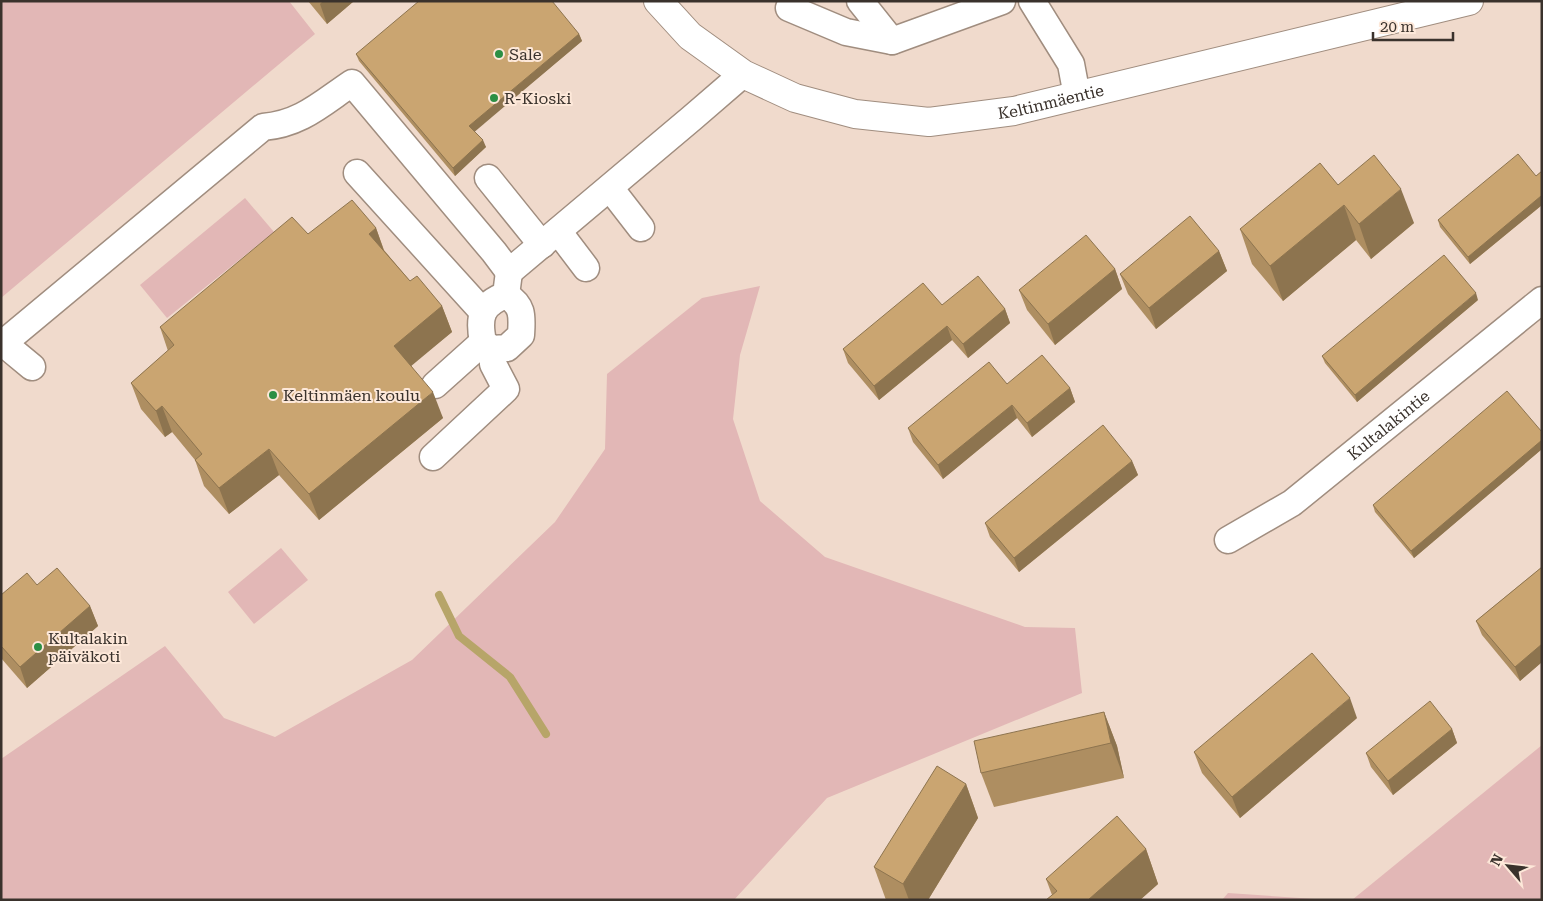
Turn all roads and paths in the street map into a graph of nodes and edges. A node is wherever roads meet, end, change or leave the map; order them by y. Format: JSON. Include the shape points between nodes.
{"nodes":[{"id":1,"x":658,"y":1,"type":"edge"},
{"id":2,"x":860,"y":1,"type":"edge"},
{"id":3,"x":1002,"y":1,"type":"edge"},
{"id":4,"x":1032,"y":1,"type":"edge"},
{"id":5,"x":1469,"y":1,"type":"edge"},
{"id":6,"x":789,"y":8,"type":"dead end"},
{"id":7,"x":954,"y":9,"type":"edge"},
{"id":8,"x":892,"y":40,"type":"junction"},
{"id":9,"x":743,"y":74,"type":"junction"},
{"id":10,"x":1077,"y":96,"type":"junction"},
{"id":11,"x":357,"y":172,"type":"dead end"},
{"id":12,"x":488,"y":178,"type":"dead end"},
{"id":13,"x":610,"y":188,"type":"junction"},
{"id":14,"x":641,"y":228,"type":"dead end"},
{"id":15,"x":550,"y":238,"type":"junction"},
{"id":16,"x":586,"y":268,"type":"dead end"},
{"id":17,"x":508,"y":284,"type":"junction"},
{"id":18,"x":1542,"y":300,"type":"edge"},
{"id":19,"x":484,"y":312,"type":"junction"},
{"id":20,"x":2,"y":344,"type":"edge"},
{"id":21,"x":488,"y":346,"type":"junction"},
{"id":22,"x":32,"y":367,"type":"dead end"},
{"id":23,"x":435,"y":385,"type":"dead end"},
{"id":24,"x":433,"y":457,"type":"dead end"},
{"id":25,"x":1228,"y":540,"type":"dead end"}],
"edges":[{"from":1,"to":9,"type":"main road","name":"Keltinmäentie","via":[[690,36]]},
{"from":2,"to":8,"type":"street"},
{"from":3,"to":7,"type":"street"},
{"from":4,"to":10,"type":"street","via":[[1071,64]]},
{"from":5,"to":10,"type":"main road","name":"Keltinmäentie"},
{"from":6,"to":8,"type":"street","via":[[846,32]]},
{"from":7,"to":8,"type":"street"},
{"from":9,"to":10,"type":"main road","name":"Keltinmäentie","via":[[795,98],[855,114],[929,122],[1014,112]]},
{"from":9,"to":13,"type":"street"},
{"from":11,"to":19,"type":"street"},
{"from":12,"to":15,"type":"street"},
{"from":13,"to":14,"type":"street"},
{"from":13,"to":15,"type":"street"},
{"from":15,"to":16,"type":"street"},
{"from":15,"to":17,"type":"street"},
{"from":17,"to":19,"type":"street"},
{"from":17,"to":20,"type":"street","via":[[494,252],[352,83],[304,116],[278,126],[263,127]]},
{"from":17,"to":21,"type":"street","via":[[522,315],[521,335],[507,348]]},
{"from":18,"to":25,"type":"street","name":"Kultalakintie","via":[[1292,503]]},
{"from":19,"to":21,"type":"street","via":[[480,327]]},
{"from":20,"to":22,"type":"street"},
{"from":21,"to":23,"type":"street"},
{"from":21,"to":24,"type":"street","via":[[506,389]]}]}
